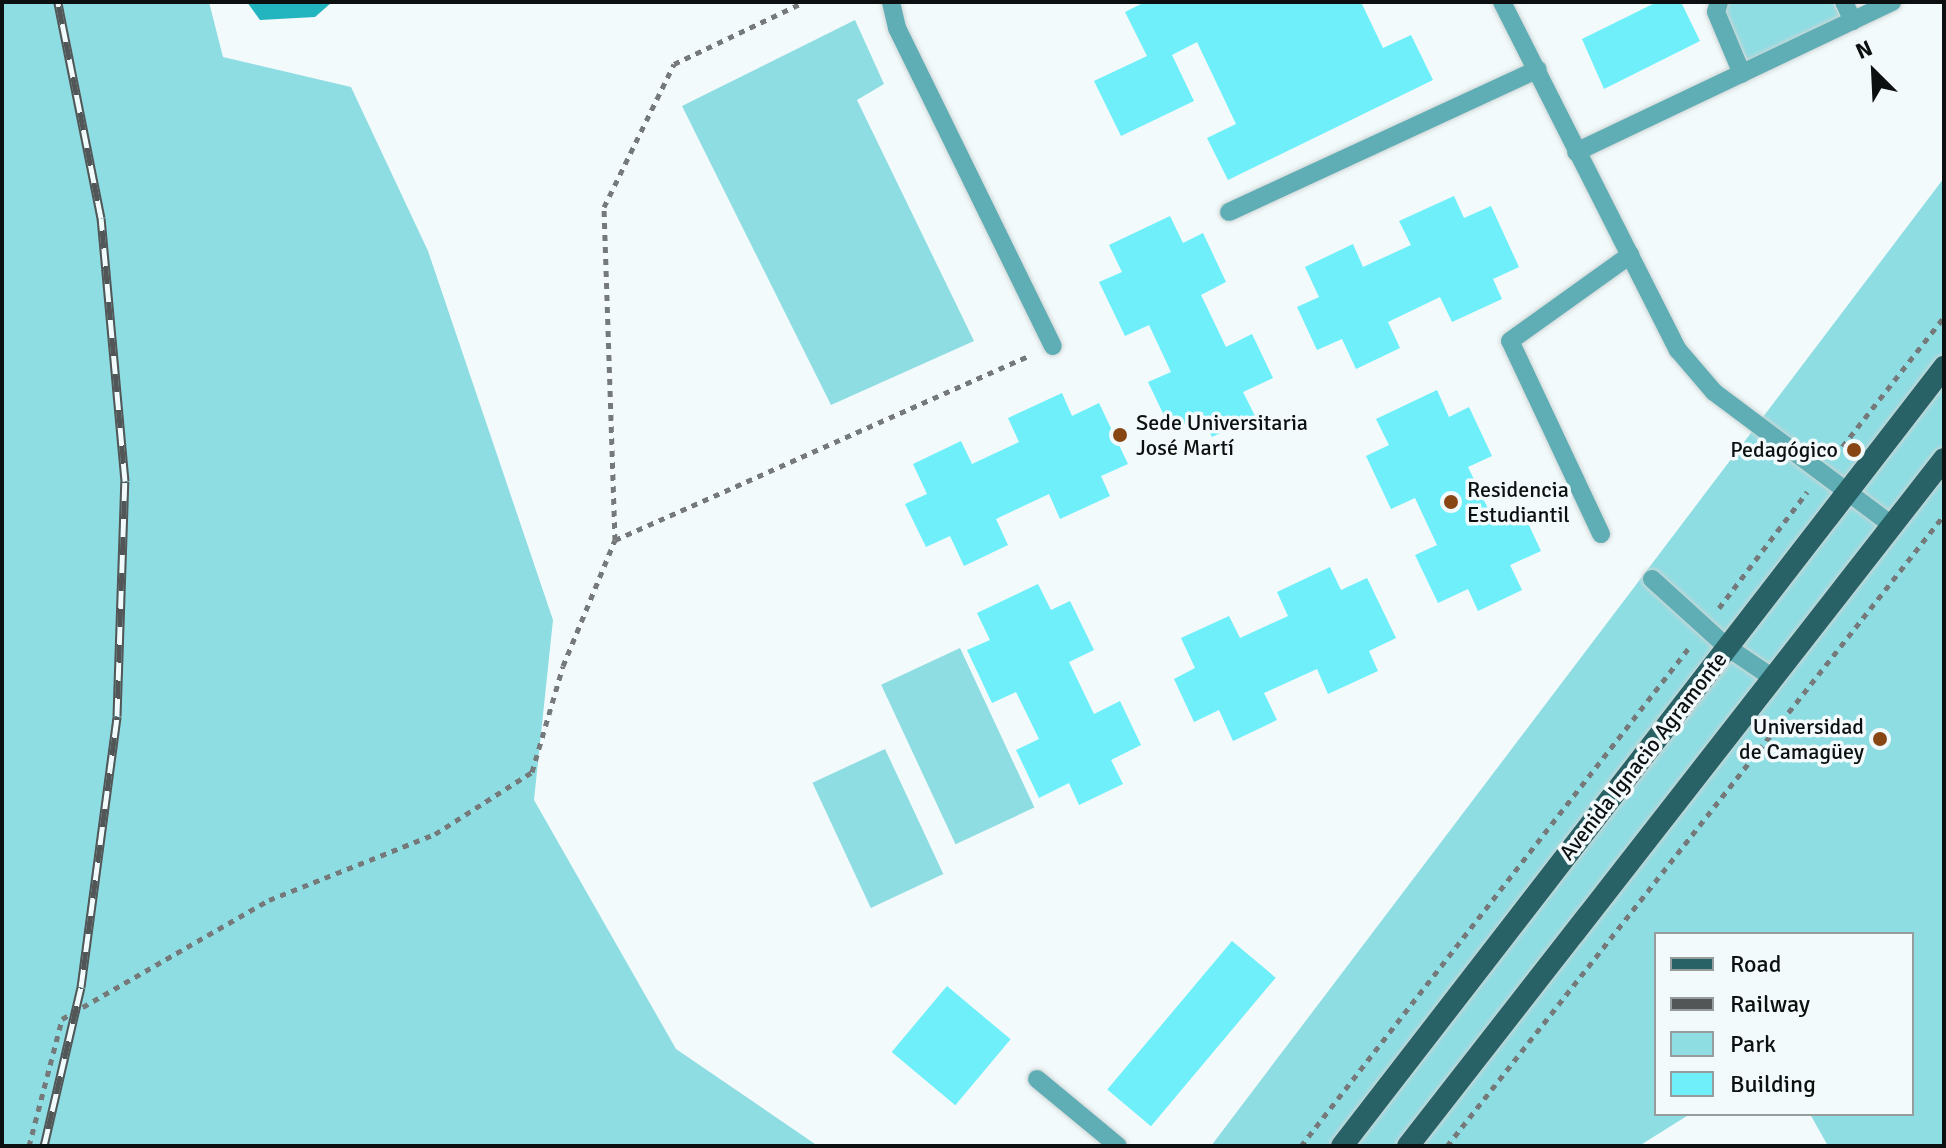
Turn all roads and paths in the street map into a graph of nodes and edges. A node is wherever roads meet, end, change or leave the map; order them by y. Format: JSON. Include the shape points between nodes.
{"nodes":[{"id":1,"x":804,"y":2,"type":"edge"},
{"id":2,"x":891,"y":2,"type":"edge"},
{"id":3,"x":1502,"y":2,"type":"edge"},
{"id":4,"x":1719,"y":2,"type":"edge"},
{"id":5,"x":1844,"y":2,"type":"edge"},
{"id":6,"x":1892,"y":2,"type":"edge"},
{"id":7,"x":1853,"y":21,"type":"junction"},
{"id":8,"x":1538,"y":69,"type":"junction"},
{"id":9,"x":1742,"y":74,"type":"junction"},
{"id":10,"x":1576,"y":152,"type":"junction"},
{"id":11,"x":1229,"y":212,"type":"dead end"},
{"id":12,"x":1630,"y":255,"type":"junction"},
{"id":13,"x":1944,"y":317,"type":"edge"},
{"id":14,"x":1053,"y":346,"type":"joint"},
{"id":15,"x":1944,"y":367,"type":"edge"},
{"id":16,"x":1944,"y":459,"type":"edge"},
{"id":17,"x":1821,"y":474,"type":"junction"},
{"id":18,"x":1845,"y":492,"type":"junction"},
{"id":19,"x":1944,"y":515,"type":"edge"},
{"id":20,"x":1892,"y":525,"type":"junction"},
{"id":21,"x":1601,"y":534,"type":"dead end"},
{"id":22,"x":615,"y":540,"type":"junction"},
{"id":23,"x":1652,"y":579,"type":"dead end"},
{"id":24,"x":1705,"y":627,"type":"junction"},
{"id":25,"x":1727,"y":647,"type":"junction"},
{"id":26,"x":1773,"y":678,"type":"junction"},
{"id":27,"x":1037,"y":1079,"type":"dead end"},
{"id":28,"x":29,"y":1146,"type":"edge"},
{"id":29,"x":1118,"y":1146,"type":"edge"},
{"id":30,"x":1301,"y":1146,"type":"edge"},
{"id":31,"x":1342,"y":1146,"type":"edge"},
{"id":32,"x":1408,"y":1146,"type":"edge"},
{"id":33,"x":1447,"y":1146,"type":"edge"}],
"edges":[{"from":1,"to":22,"type":"path","via":[[674,64],[604,207]]},
{"from":2,"to":14,"type":"lane","via":[[897,28]]},
{"from":3,"to":8,"type":"lane"},
{"from":4,"to":9,"type":"lane","via":[[1716,12]]},
{"from":5,"to":7,"type":"lane"},
{"from":6,"to":7,"type":"lane"},
{"from":7,"to":9,"type":"lane"},
{"from":8,"to":10,"type":"lane"},
{"from":8,"to":11,"type":"lane"},
{"from":9,"to":10,"type":"lane"},
{"from":10,"to":12,"type":"lane"},
{"from":12,"to":17,"type":"lane","via":[[1678,350],[1714,392]]},
{"from":12,"to":21,"type":"lane","via":[[1510,341]]},
{"from":13,"to":17,"type":"path"},
{"from":14,"to":22,"type":"path"},
{"from":15,"to":18,"type":"main road","name":"Avenida Ignacio Agramonte"},
{"from":16,"to":20,"type":"main road"},
{"from":17,"to":18,"type":"lane"},
{"from":17,"to":24,"type":"path"},
{"from":18,"to":20,"type":"lane"},
{"from":18,"to":25,"type":"main road","name":"Avenida Ignacio Agramonte"},
{"from":19,"to":33,"type":"path"},
{"from":20,"to":26,"type":"main road"},
{"from":22,"to":28,"type":"path","via":[[563,666],[532,772],[435,834],[269,900],[62,1019]]},
{"from":23,"to":24,"type":"lane"},
{"from":24,"to":25,"type":"lane"},
{"from":24,"to":30,"type":"path"},
{"from":25,"to":26,"type":"lane"},
{"from":25,"to":31,"type":"main road","name":"Avenida Ignacio Agramonte"},
{"from":26,"to":32,"type":"main road"},
{"from":27,"to":29,"type":"lane"}]}
